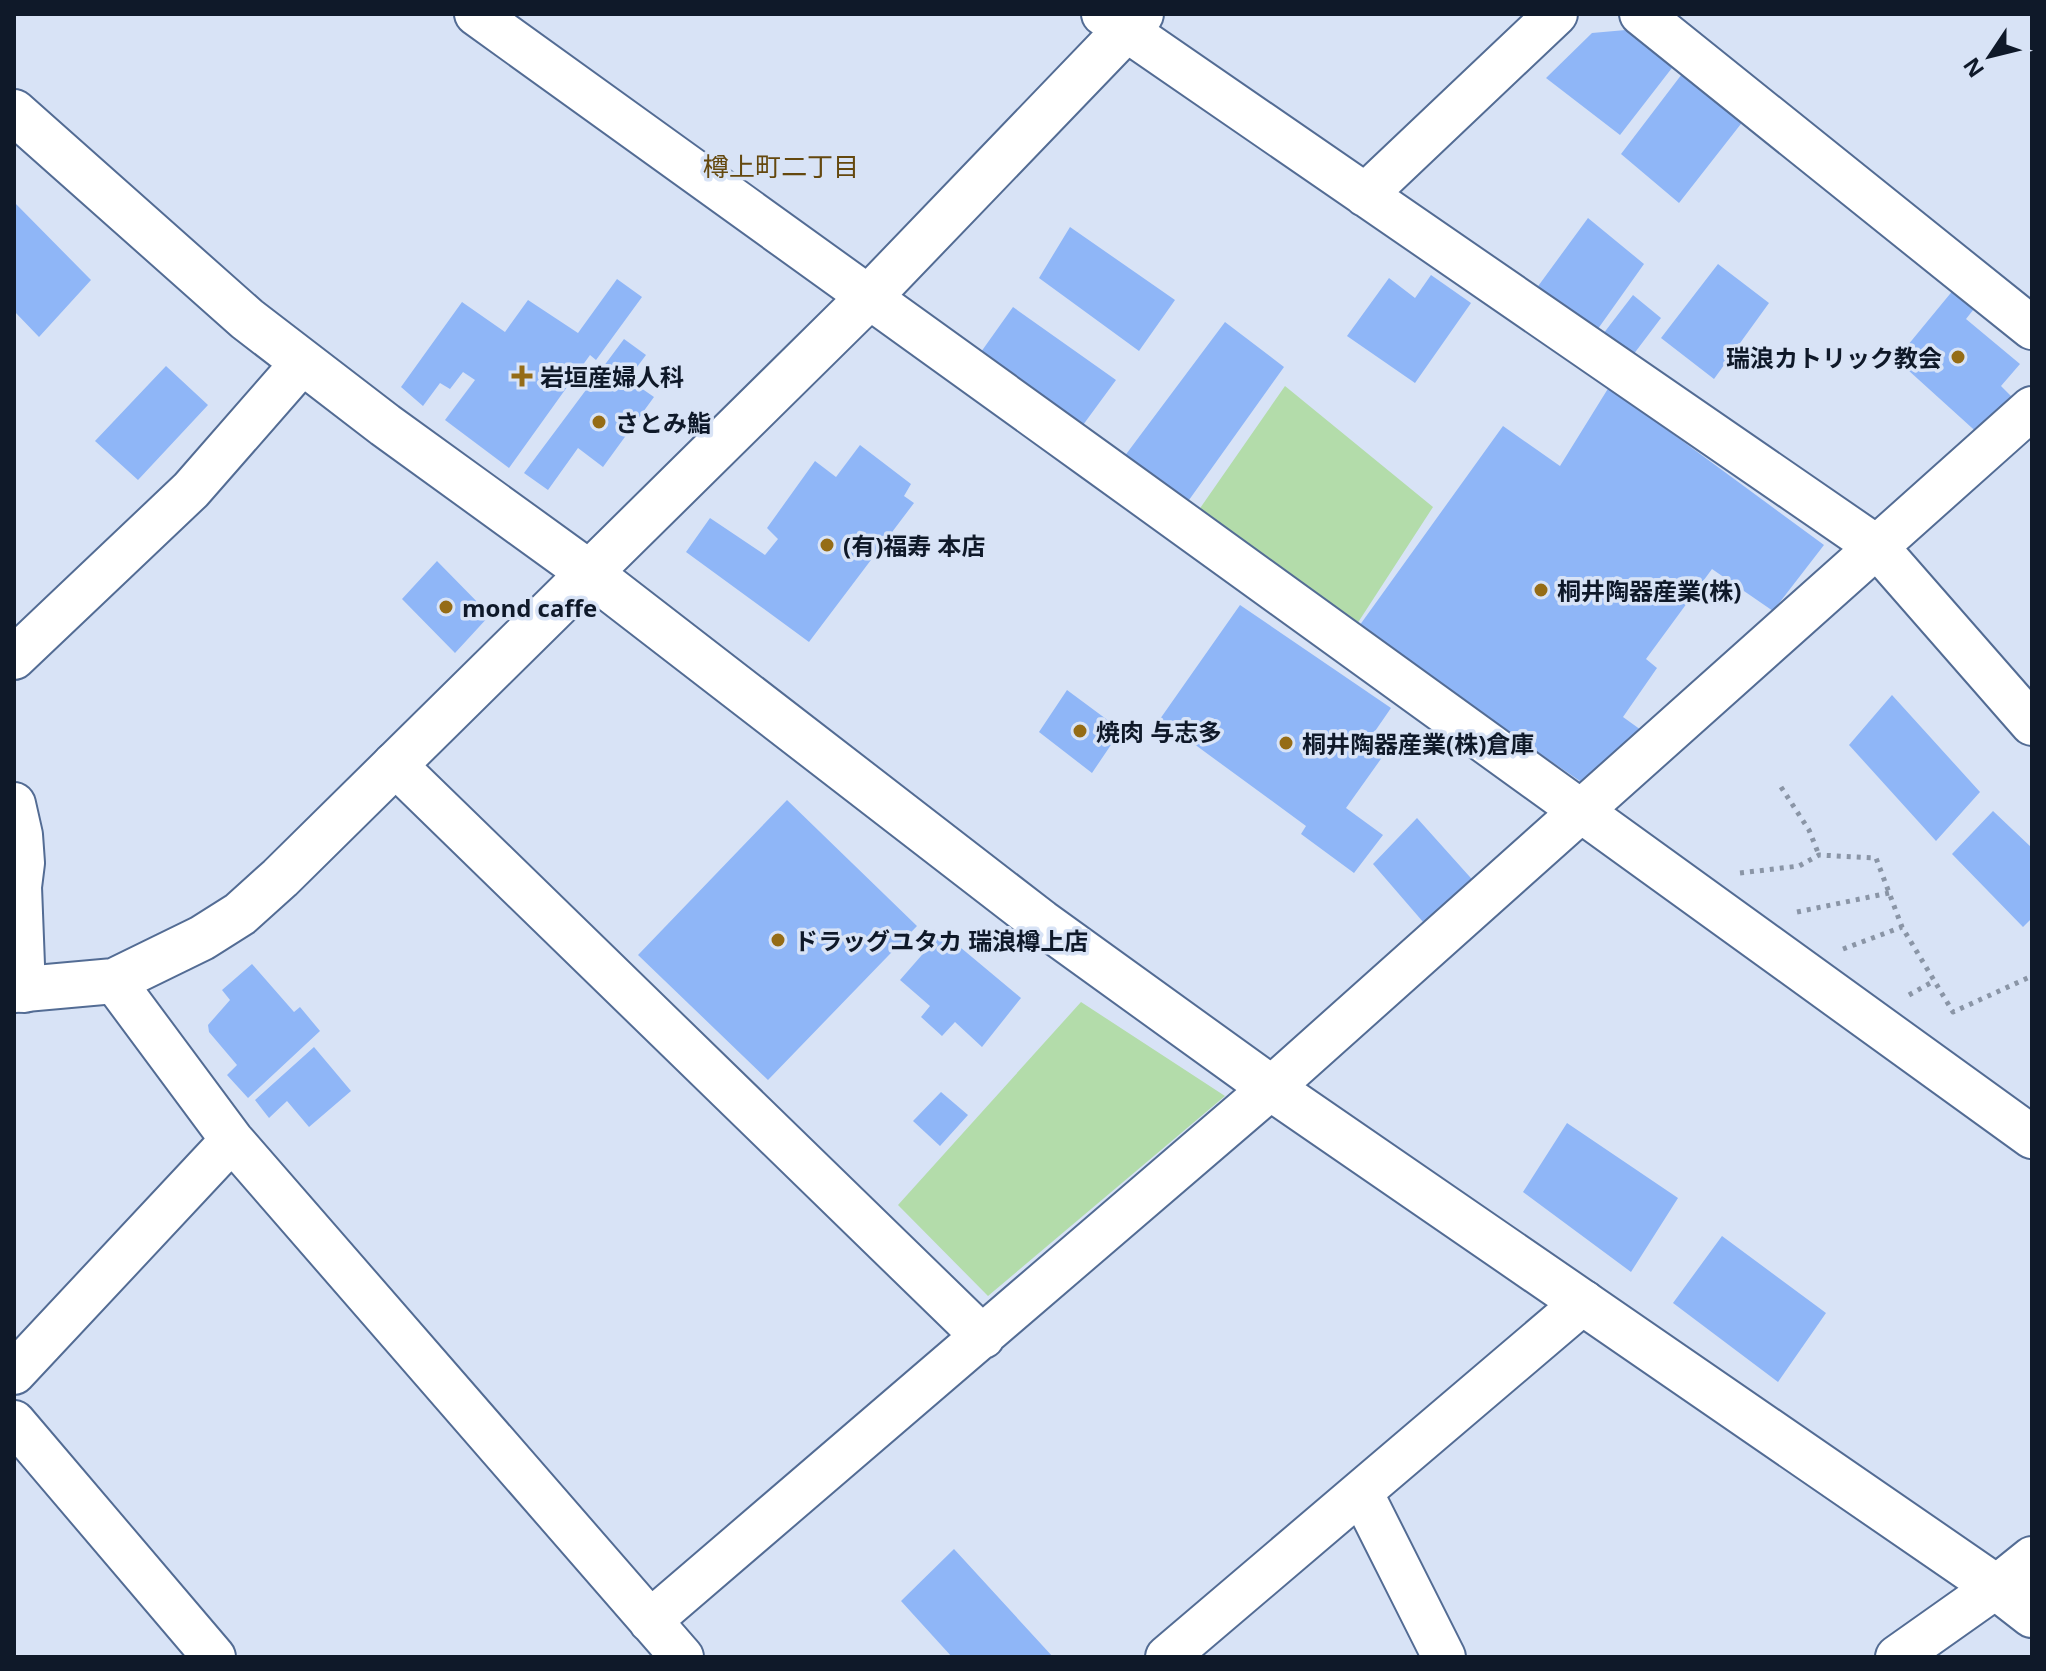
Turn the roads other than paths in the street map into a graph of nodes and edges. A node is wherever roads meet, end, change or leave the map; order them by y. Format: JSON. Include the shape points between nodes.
{"nodes":[{"id":1,"x":476,"y":14,"type":"edge"},
{"id":2,"x":1556,"y":14,"type":"edge"},
{"id":3,"x":1641,"y":14,"type":"edge"},
{"id":4,"x":1123,"y":19,"type":"edge"},
{"id":5,"x":14,"y":112,"type":"edge"},
{"id":6,"x":1365,"y":195,"type":"junction"},
{"id":7,"x":868,"y":298,"type":"junction"},
{"id":8,"x":2032,"y":328,"type":"edge"},
{"id":9,"x":303,"y":362,"type":"junction"},
{"id":10,"x":2032,"y":408,"type":"edge"},
{"id":11,"x":1877,"y":547,"type":"junction"},
{"id":12,"x":588,"y":572,"type":"junction"},
{"id":13,"x":14,"y":658,"type":"edge"},
{"id":14,"x":2032,"y":724,"type":"edge"},
{"id":15,"x":394,"y":764,"type":"junction"},
{"id":16,"x":14,"y":804,"type":"edge"},
{"id":17,"x":1583,"y":809,"type":"junction"},
{"id":18,"x":114,"y":981,"type":"junction"},
{"id":19,"x":19,"y":991,"type":"edge"},
{"id":20,"x":1271,"y":1088,"type":"junction"},
{"id":21,"x":2032,"y":1137,"type":"edge"},
{"id":22,"x":232,"y":1140,"type":"junction"},
{"id":23,"x":1584,"y":1302,"type":"junction"},
{"id":24,"x":983,"y":1337,"type":"junction"},
{"id":25,"x":14,"y":1373,"type":"edge"},
{"id":26,"x":14,"y":1422,"type":"edge"},
{"id":27,"x":1361,"y":1492,"type":"junction"},
{"id":28,"x":2032,"y":1558,"type":"edge"},
{"id":29,"x":1996,"y":1587,"type":"junction"},
{"id":30,"x":2032,"y":1615,"type":"edge"},
{"id":31,"x":650,"y":1621,"type":"junction"},
{"id":32,"x":214,"y":1657,"type":"edge"},
{"id":33,"x":682,"y":1657,"type":"edge"},
{"id":34,"x":1167,"y":1657,"type":"edge"},
{"id":35,"x":1444,"y":1657,"type":"edge"},
{"id":36,"x":1897,"y":1657,"type":"edge"}],
"edges":[{"from":1,"to":7,"type":"street"},
{"from":2,"to":6,"type":"street"},
{"from":3,"to":8,"type":"street"},
{"from":4,"to":6,"type":"street"},
{"from":4,"to":7,"type":"street"},
{"from":5,"to":9,"type":"street","via":[[247,319]]},
{"from":6,"to":11,"type":"street"},
{"from":7,"to":12,"type":"street"},
{"from":7,"to":17,"type":"street"},
{"from":9,"to":12,"type":"street"},
{"from":9,"to":13,"type":"street","via":[[191,490]]},
{"from":10,"to":11,"type":"street"},
{"from":11,"to":14,"type":"street"},
{"from":11,"to":17,"type":"street"},
{"from":12,"to":15,"type":"street"},
{"from":12,"to":20,"type":"street","via":[[1041,922]]},
{"from":15,"to":18,"type":"street","via":[[240,914]]},
{"from":15,"to":24,"type":"street"},
{"from":16,"to":19,"type":"street","via":[[23,863]]},
{"from":17,"to":20,"type":"street"},
{"from":17,"to":21,"type":"street"},
{"from":18,"to":19,"type":"street"},
{"from":18,"to":22,"type":"street"},
{"from":20,"to":23,"type":"street"},
{"from":20,"to":24,"type":"street"},
{"from":22,"to":25,"type":"street"},
{"from":22,"to":31,"type":"street"},
{"from":23,"to":27,"type":"street"},
{"from":23,"to":29,"type":"street"},
{"from":24,"to":31,"type":"street"},
{"from":26,"to":32,"type":"street"},
{"from":27,"to":34,"type":"street"},
{"from":27,"to":35,"type":"street"},
{"from":28,"to":29,"type":"street"},
{"from":29,"to":30,"type":"street"},
{"from":29,"to":36,"type":"street"},
{"from":31,"to":33,"type":"street"}]}
